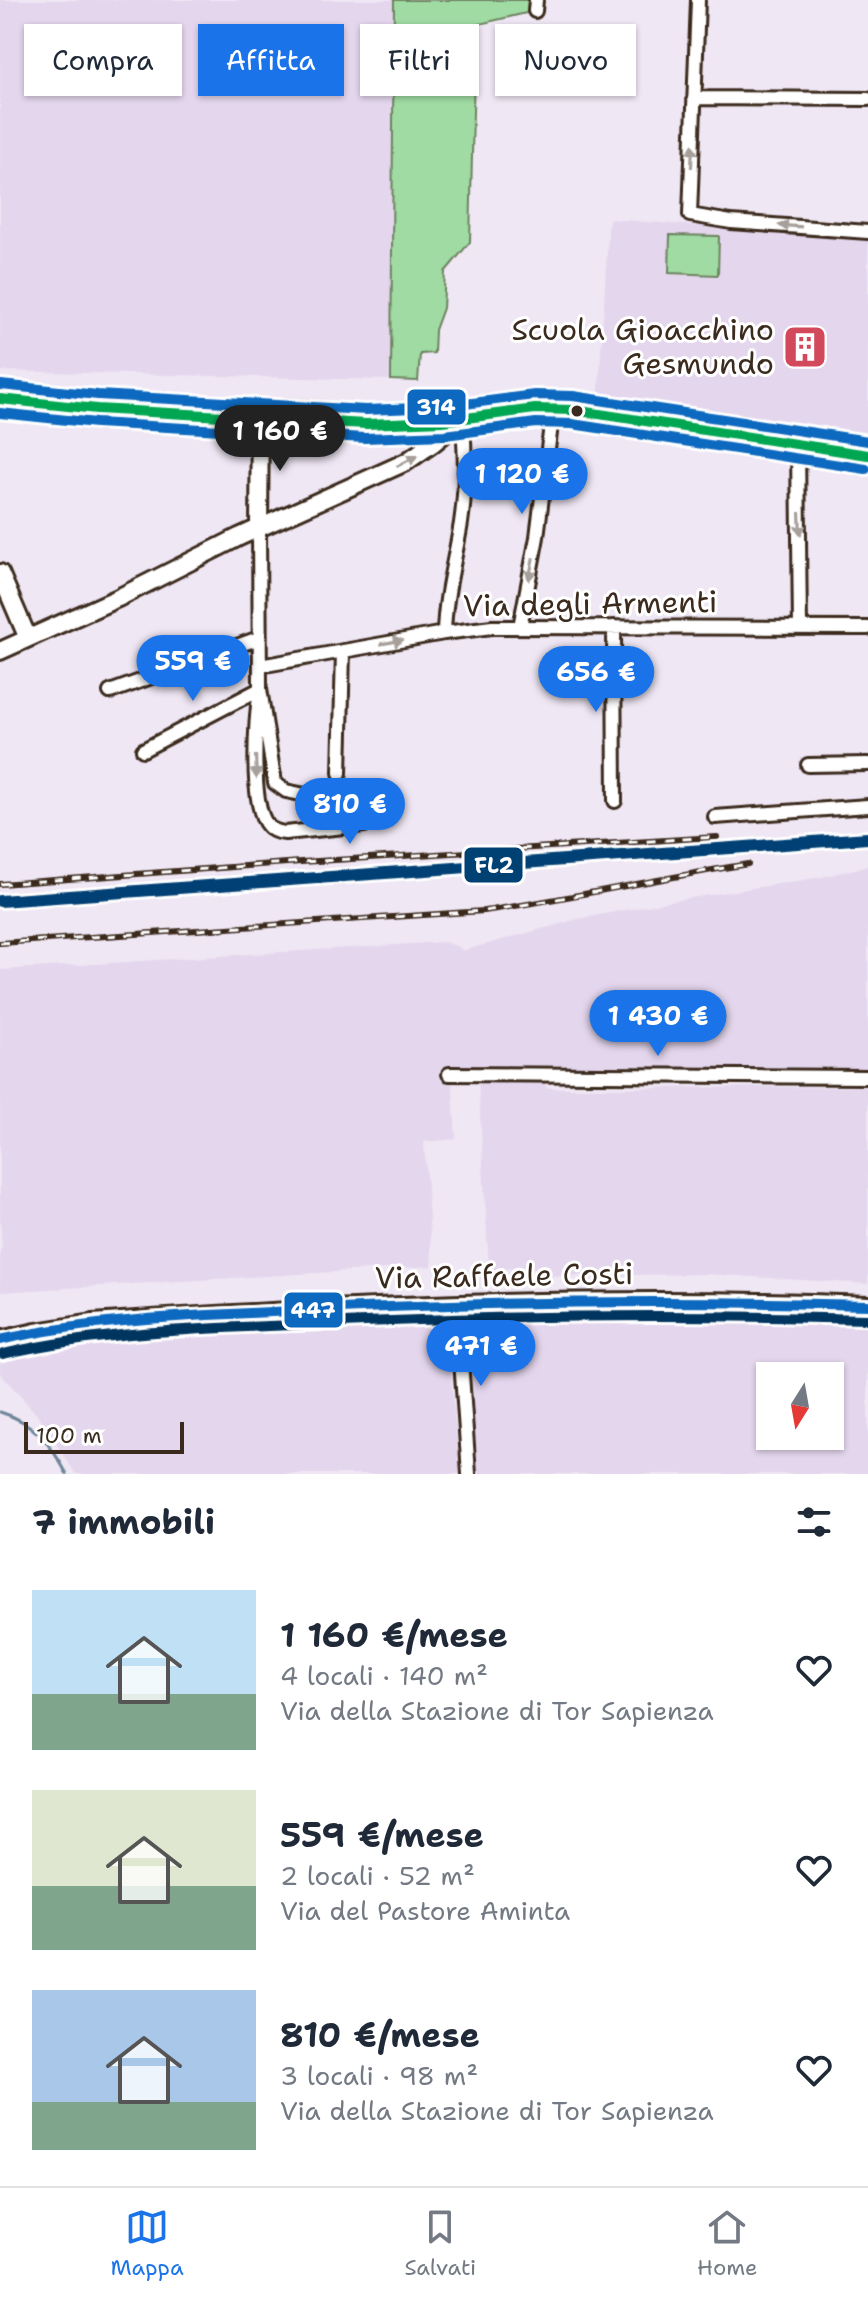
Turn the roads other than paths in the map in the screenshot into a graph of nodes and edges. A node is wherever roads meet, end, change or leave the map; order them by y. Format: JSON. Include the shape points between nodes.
{"nodes":[{"id":1,"x":698,"y":0,"type":"edge"},
{"id":2,"x":694,"y":98,"type":"junction"},
{"id":3,"x":868,"y":99,"type":"edge"},
{"id":4,"x":868,"y":232,"type":"edge"},
{"id":5,"x":0,"y":399,"type":"edge"},
{"id":6,"x":553,"y":409,"type":"junction"},
{"id":7,"x":260,"y":418,"type":"junction"},
{"id":8,"x":462,"y":419,"type":"junction"},
{"id":9,"x":798,"y":446,"type":"junction"},
{"id":10,"x":868,"y":455,"type":"edge"},
{"id":11,"x":259,"y":528,"type":"junction"},
{"id":12,"x":0,"y":573,"type":"edge"},
{"id":13,"x":520,"y":627,"type":"junction"},
{"id":14,"x":614,"y":627,"type":"junction"},
{"id":15,"x":800,"y":628,"type":"junction"},
{"id":16,"x":868,"y":628,"type":"edge"},
{"id":17,"x":444,"y":633,"type":"junction"},
{"id":18,"x":27,"y":636,"type":"junction"},
{"id":19,"x":259,"y":638,"type":"junction"},
{"id":20,"x":0,"y":651,"type":"edge"},
{"id":21,"x":343,"y":651,"type":"junction"},
{"id":22,"x":260,"y":666,"type":"junction"},
{"id":23,"x":260,"y":689,"type":"junction"},
{"id":24,"x":110,"y":692,"type":"dead end"},
{"id":25,"x":143,"y":750,"type":"dead end"},
{"id":26,"x":868,"y":764,"type":"edge"},
{"id":27,"x":808,"y":765,"type":"dead end"},
{"id":28,"x":340,"y":773,"type":"dead end"},
{"id":29,"x":615,"y":801,"type":"dead end"},
{"id":30,"x":868,"y":806,"type":"edge"},
{"id":31,"x":715,"y":817,"type":"dead end"},
{"id":32,"x":449,"y":1074,"type":"dead end"},
{"id":33,"x":868,"y":1077,"type":"edge"},
{"id":34,"x":457,"y":1303,"type":"junction"},
{"id":35,"x":868,"y":1305,"type":"edge"},
{"id":36,"x":0,"y":1340,"type":"edge"},
{"id":37,"x":469,"y":1474,"type":"edge"}],
"edges":[{"from":1,"to":2,"type":"street"},
{"from":2,"to":3,"type":"street"},
{"from":4,"to":2,"type":"street","one_way":true,"via":[[690,215]]},
{"from":5,"to":7,"type":"street"},
{"from":6,"to":8,"type":"street"},
{"from":6,"to":9,"type":"street"},
{"from":6,"to":13,"type":"street","one_way":true},
{"from":7,"to":8,"type":"street","via":[[391,424]]},
{"from":7,"to":11,"type":"street"},
{"from":11,"to":8,"type":"street","one_way":true,"via":[[406,462]]},
{"from":8,"to":17,"type":"street","via":[[464,502]]},
{"from":9,"to":10,"type":"street"},
{"from":9,"to":15,"type":"street","one_way":true},
{"from":11,"to":18,"type":"street"},
{"from":11,"to":19,"type":"street"},
{"from":12,"to":18,"type":"street"},
{"from":13,"to":14,"type":"street","name":"Via degli Armenti"},
{"from":13,"to":17,"type":"street","name":"Via degli Armenti"},
{"from":14,"to":15,"type":"street","name":"Via degli Armenti"},
{"from":14,"to":29,"type":"street"},
{"from":15,"to":16,"type":"street","name":"Via degli Armenti"},
{"from":21,"to":17,"type":"street","name":"Via degli Armenti","one_way":true},
{"from":18,"to":20,"type":"street"},
{"from":19,"to":22,"type":"street"},
{"from":19,"to":24,"type":"street"},
{"from":21,"to":22,"type":"street","name":"Via degli Armenti"},
{"from":21,"to":28,"type":"street"},
{"from":22,"to":23,"type":"street"},
{"from":23,"to":23,"type":"street","one_way":true,"via":[[256,773],[266,824],[285,833],[364,825],[369,815],[364,807],[276,785]]},
{"from":23,"to":25,"type":"street"},
{"from":26,"to":27,"type":"street"},
{"from":30,"to":31,"type":"street"},
{"from":32,"to":33,"type":"street"},
{"from":34,"to":35,"type":"street","name":"Via Raffaele Costi"},
{"from":34,"to":36,"type":"street","name":"Via Raffaele Costi","via":[[93,1323]]},
{"from":34,"to":37,"type":"street"}]}
